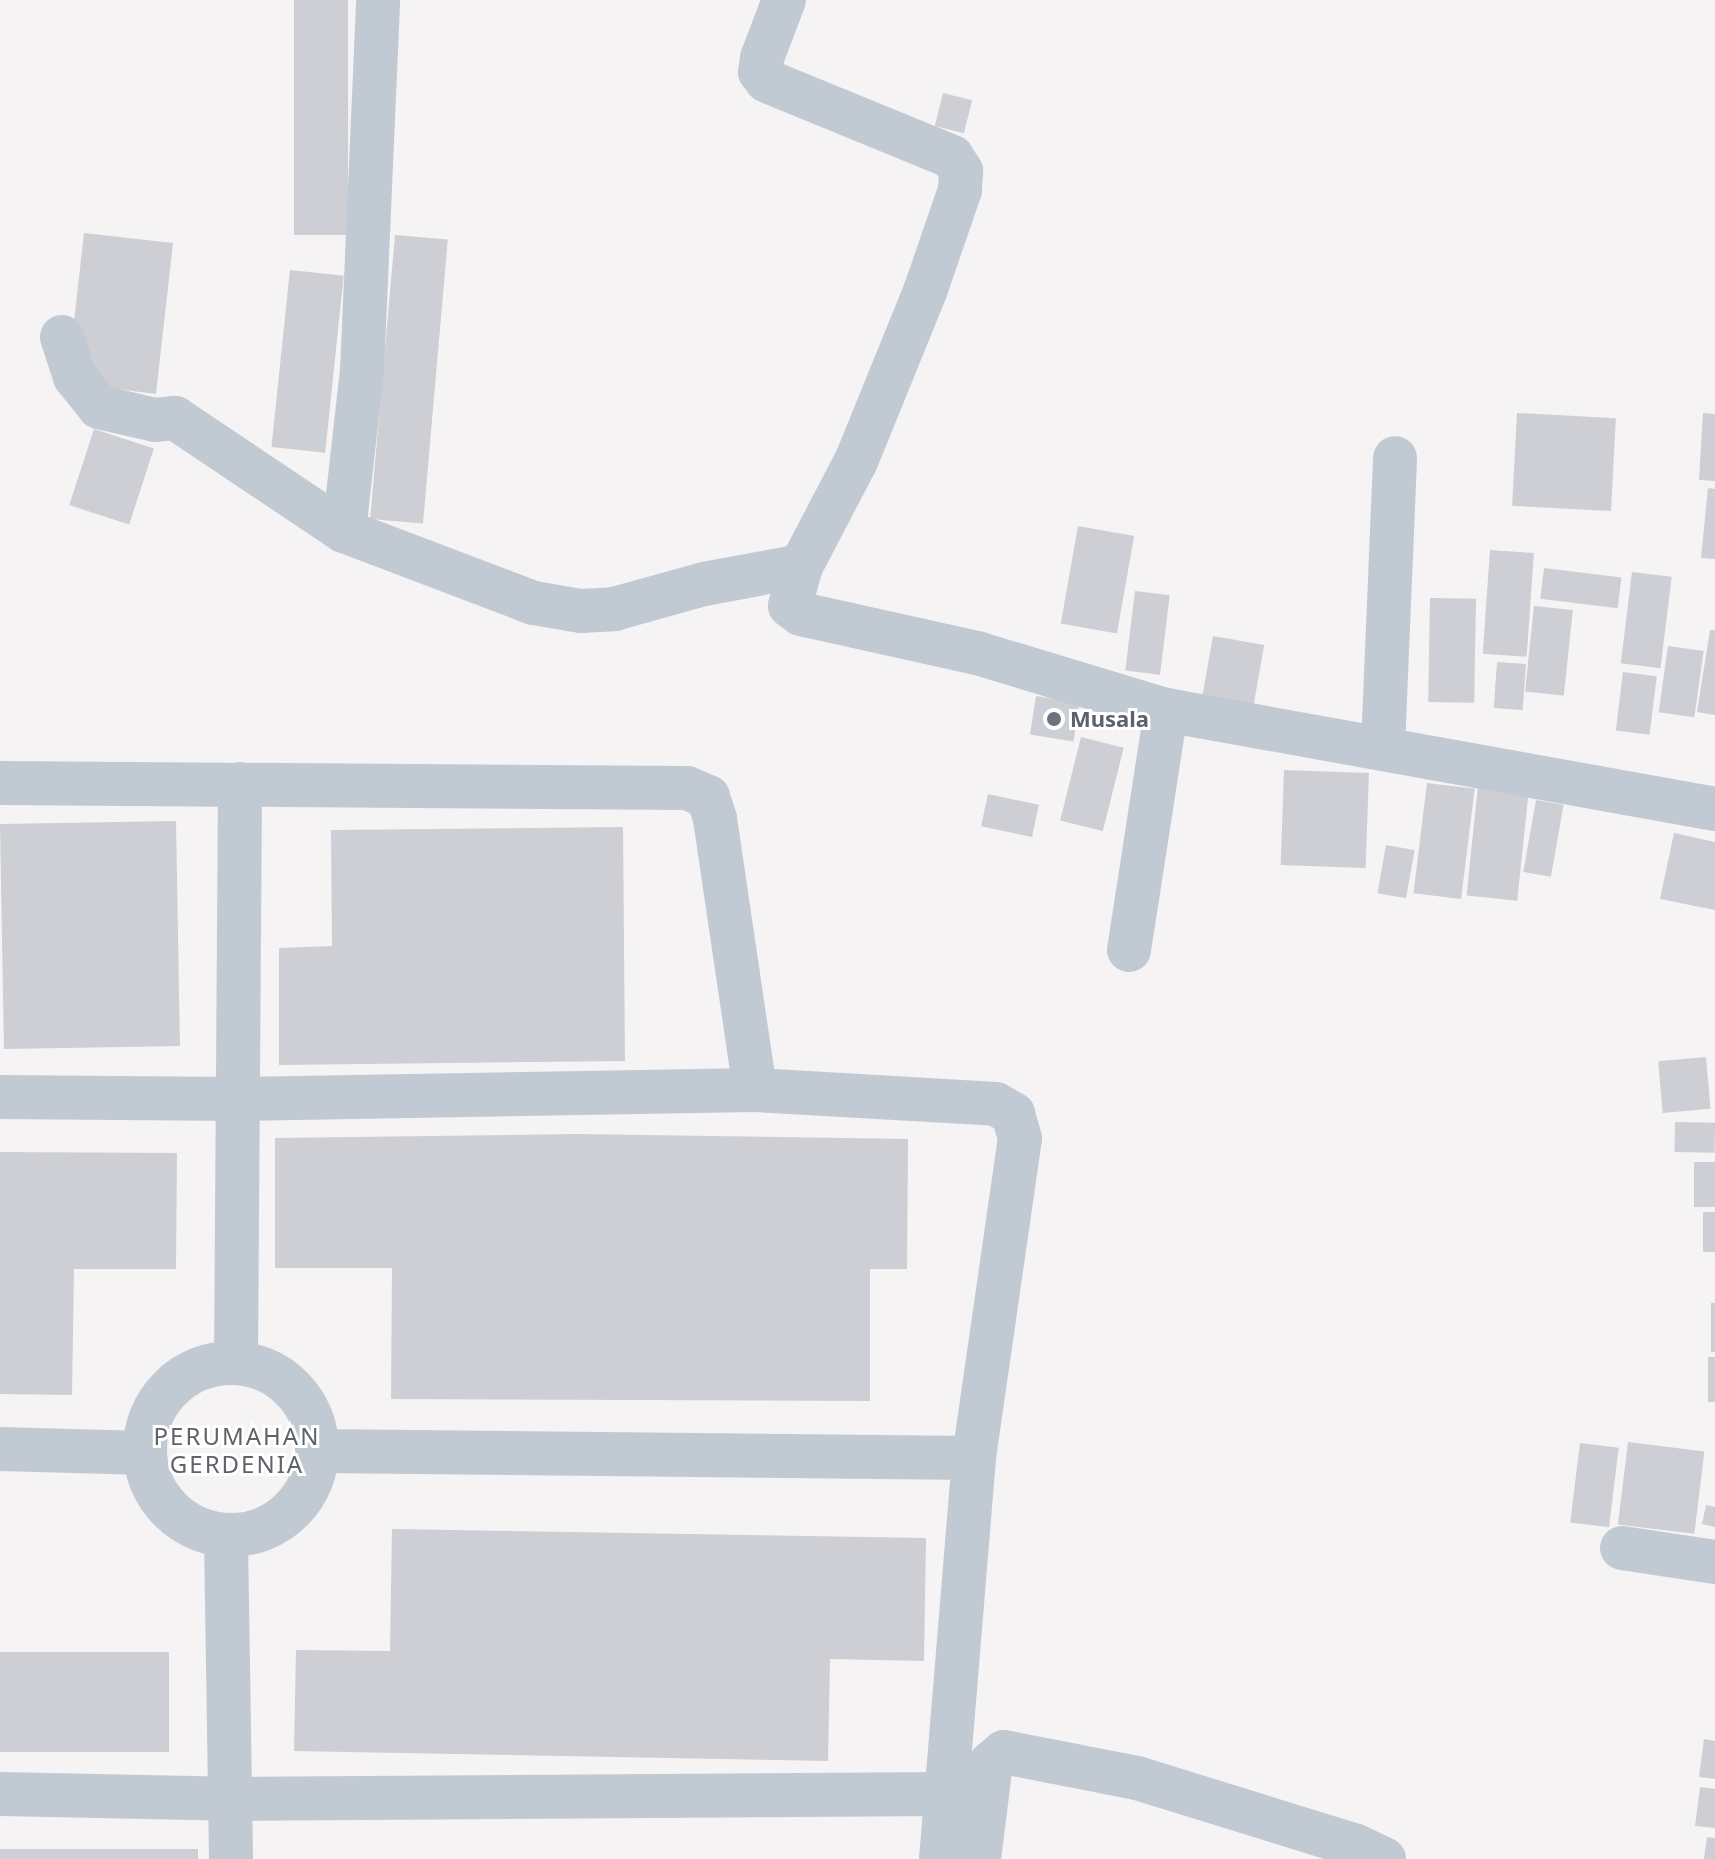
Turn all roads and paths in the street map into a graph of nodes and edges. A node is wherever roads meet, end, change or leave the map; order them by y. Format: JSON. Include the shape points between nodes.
{"nodes":[{"id":1,"x":378,"y":0,"type":"edge"},
{"id":2,"x":784,"y":0,"type":"edge"},
{"id":3,"x":62,"y":337,"type":"dead end"},
{"id":4,"x":1395,"y":458,"type":"dead end"},
{"id":5,"x":344,"y":531,"type":"junction"},
{"id":6,"x":801,"y":566,"type":"junction"},
{"id":7,"x":1166,"y":710,"type":"junction"},
{"id":8,"x":1383,"y":746,"type":"junction"},
{"id":9,"x":0,"y":783,"type":"edge"},
{"id":10,"x":240,"y":784,"type":"junction"},
{"id":11,"x":1715,"y":809,"type":"edge"},
{"id":12,"x":1129,"y":950,"type":"dead end"},
{"id":13,"x":755,"y":1090,"type":"junction"},
{"id":14,"x":0,"y":1097,"type":"edge"},
{"id":15,"x":235,"y":1099,"type":"junction"},
{"id":16,"x":236,"y":1361,"type":"junction"},
{"id":17,"x":0,"y":1449,"type":"edge"},
{"id":18,"x":317,"y":1451,"type":"junction"},
{"id":19,"x":145,"y":1453,"type":"junction"},
{"id":20,"x":974,"y":1458,"type":"junction"},
{"id":21,"x":226,"y":1538,"type":"junction"},
{"id":22,"x":1622,"y":1548,"type":"dead end"},
{"id":23,"x":1715,"y":1562,"type":"edge"},
{"id":24,"x":0,"y":1794,"type":"edge"},
{"id":25,"x":945,"y":1794,"type":"junction"},
{"id":26,"x":230,"y":1799,"type":"junction"},
{"id":27,"x":1365,"y":1855,"type":"edge"},
{"id":28,"x":231,"y":1859,"type":"edge"},
{"id":29,"x":941,"y":1859,"type":"edge"},
{"id":30,"x":979,"y":1859,"type":"edge"}],
"edges":[{"from":1,"to":5,"type":"street","via":[[362,371]]},
{"from":2,"to":6,"type":"street","via":[[762,58],[760,72],[767,81],[952,157],[961,171],[960,190],[920,304],[856,461]]},
{"from":3,"to":5,"type":"street","via":[[75,377],[99,407],[155,420],[175,418]]},
{"from":4,"to":8,"type":"street"},
{"from":5,"to":6,"type":"street","via":[[534,603],[581,611],[614,609]]},
{"from":6,"to":7,"type":"street","via":[[790,596],[790,606],[801,614],[977,653]]},
{"from":7,"to":8,"type":"street"},
{"from":7,"to":12,"type":"street"},
{"from":8,"to":11,"type":"street"},
{"from":9,"to":10,"type":"street"},
{"from":10,"to":13,"type":"street","via":[[687,788],[708,797]]},
{"from":10,"to":15,"type":"street"},
{"from":13,"to":15,"type":"street"},
{"from":13,"to":20,"type":"street","via":[[996,1104],[1013,1114],[1020,1138]]},
{"from":14,"to":15,"type":"street"},
{"from":15,"to":16,"type":"street"},
{"from":16,"to":18,"type":"street","via":[[275,1376],[293,1390],[315,1429]]},
{"from":16,"to":19,"type":"street","via":[[189,1374],[171,1387],[148,1426]]},
{"from":17,"to":19,"type":"street"},
{"from":18,"to":20,"type":"street"},
{"from":18,"to":21,"type":"street","via":[[313,1473],[291,1511],[272,1525]]},
{"from":19,"to":21,"type":"street","via":[[155,1491],[169,1509],[186,1523]]},
{"from":20,"to":25,"type":"street"},
{"from":21,"to":26,"type":"street"},
{"from":22,"to":23,"type":"street"},
{"from":24,"to":26,"type":"street"},
{"from":25,"to":26,"type":"street"},
{"from":25,"to":29,"type":"street"},
{"from":26,"to":28,"type":"street"},
{"from":27,"to":30,"type":"street","via":[[1137,1778],[1004,1752],[991,1763]]}]}
